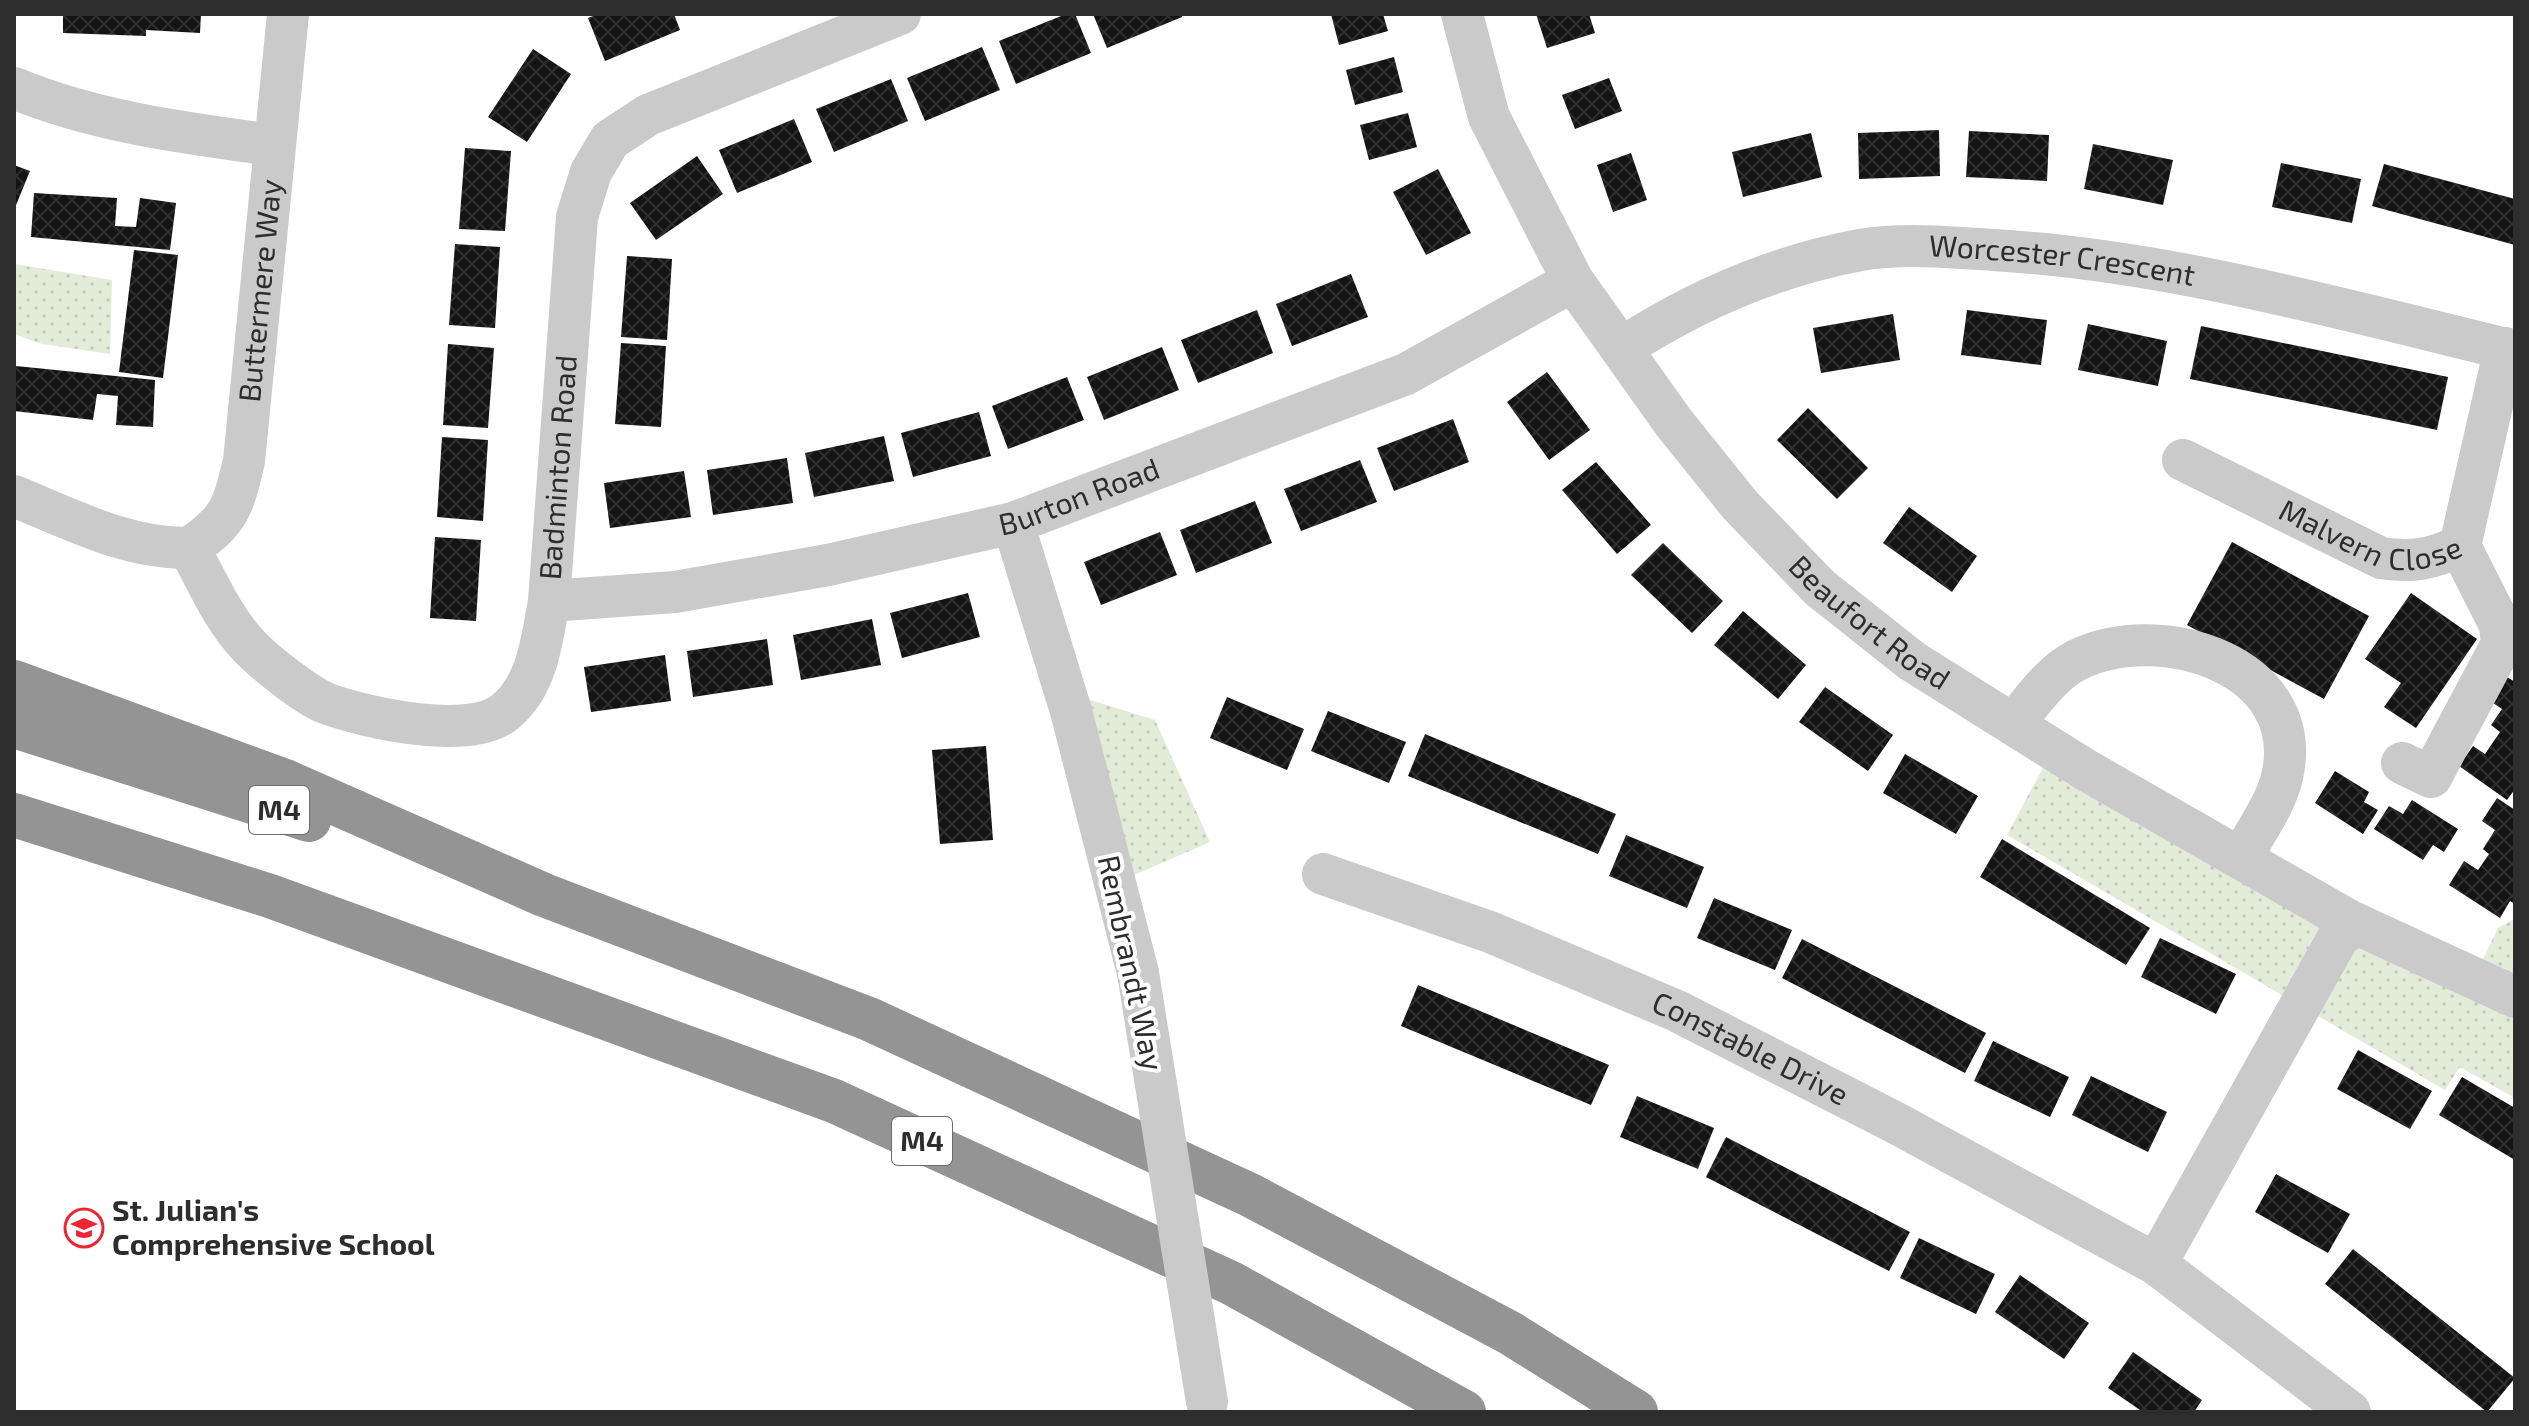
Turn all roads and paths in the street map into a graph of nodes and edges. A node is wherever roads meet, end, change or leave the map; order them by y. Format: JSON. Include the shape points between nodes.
{"nodes":[{"id":1,"x":288,"y":14,"type":"edge"},
{"id":2,"x":900,"y":14,"type":"edge"},
{"id":3,"x":1462,"y":14,"type":"edge"},
{"id":4,"x":14,"y":88,"type":"edge"},
{"id":5,"x":273,"y":145,"type":"junction"},
{"id":6,"x":1573,"y":281,"type":"junction"},
{"id":7,"x":1622,"y":348,"type":"junction"},
{"id":8,"x":2510,"y":350,"type":"edge"},
{"id":9,"x":2183,"y":460,"type":"dead end"},
{"id":10,"x":14,"y":496,"type":"edge"},
{"id":11,"x":1013,"y":523,"type":"junction"},
{"id":12,"x":2460,"y":546,"type":"junction"},
{"id":13,"x":189,"y":548,"type":"junction"},
{"id":14,"x":549,"y":601,"type":"junction"},
{"id":15,"x":14,"y":682,"type":"edge"},
{"id":16,"x":2013,"y":724,"type":"junction"},
{"id":17,"x":14,"y":726,"type":"edge"},
{"id":18,"x":2402,"y":763,"type":"dead end"},
{"id":19,"x":14,"y":815,"type":"edge"},
{"id":20,"x":2241,"y":858,"type":"junction"},
{"id":21,"x":1323,"y":874,"type":"dead end"},
{"id":22,"x":544,"y":895,"type":"junction"},
{"id":23,"x":2348,"y":920,"type":"junction"},
{"id":24,"x":2515,"y":997,"type":"edge"},
{"id":25,"x":2156,"y":1264,"type":"junction"},
{"id":26,"x":1208,"y":1407,"type":"edge"},
{"id":27,"x":1464,"y":1412,"type":"edge"},
{"id":28,"x":1636,"y":1412,"type":"edge"},
{"id":29,"x":2350,"y":1412,"type":"edge"}],
"edges":[{"from":1,"to":5,"type":"street","name":"Buttermere Way"},
{"from":2,"to":14,"type":"street","name":"Badminton Road","via":[[648,115],[610,140],[591,172],[577,217]]},
{"from":3,"to":6,"type":"street","name":"Beaufort Road","via":[[1489,117]]},
{"from":4,"to":5,"type":"street","via":[[90,114]]},
{"from":5,"to":13,"type":"street","name":"Buttermere Way","via":[[244,461],[234,505],[213,532]]},
{"from":6,"to":7,"type":"street","name":"Beaufort Road"},
{"from":6,"to":11,"type":"street","name":"Burton Road","via":[[1406,374]]},
{"from":7,"to":8,"type":"street","name":"Worcester Crescent","via":[[1661,322],[1788,266],[1863,250],[1942,246],[2051,253],[2202,279]]},
{"from":7,"to":16,"type":"street","name":"Beaufort Road","via":[[1740,505],[1820,588],[1912,661]]},
{"from":8,"to":12,"type":"street","name":"Malvern Close"},
{"from":9,"to":12,"type":"street","name":"Malvern Close","via":[[2381,558],[2408,563]]},
{"from":10,"to":13,"type":"street","via":[[156,549]]},
{"from":11,"to":14,"type":"street","name":"Burton Road","via":[[828,565],[675,592]]},
{"from":11,"to":26,"type":"street","name":"Rembrandt Way","bridge":true,"via":[[1071,711],[1138,973]]},
{"from":12,"to":18,"type":"street","via":[[2500,625],[2502,644],[2431,777]]},
{"from":13,"to":14,"type":"street","name":"Badminton Road","via":[[225,615],[250,647],[325,703],[433,728],[504,713],[527,685],[539,656]]},
{"from":15,"to":22,"type":"highway","via":[[285,781]]},
{"from":16,"to":20,"type":"street","name":"Beaufort Road"},
{"from":16,"to":20,"type":"street","via":[[2048,683],[2077,660],[2130,644],[2191,648],[2240,671],[2270,697],[2285,738],[2282,778]]},
{"from":17,"to":22,"type":"highway","number":"M4"},
{"from":19,"to":27,"type":"highway","number":"M4","via":[[270,896],[834,1101],[1231,1283]]},
{"from":20,"to":23,"type":"street","name":"Beaufort Road"},
{"from":21,"to":25,"type":"street","name":"Constable Drive","via":[[1490,932],[1677,1011]]},
{"from":22,"to":28,"type":"highway","number":"M4","via":[[869,1019],[1250,1195],[1510,1333]]},
{"from":23,"to":24,"type":"street","name":"Beaufort Road"},
{"from":23,"to":25,"type":"street"},
{"from":25,"to":29,"type":"street","name":"Constable Drive"}]}
